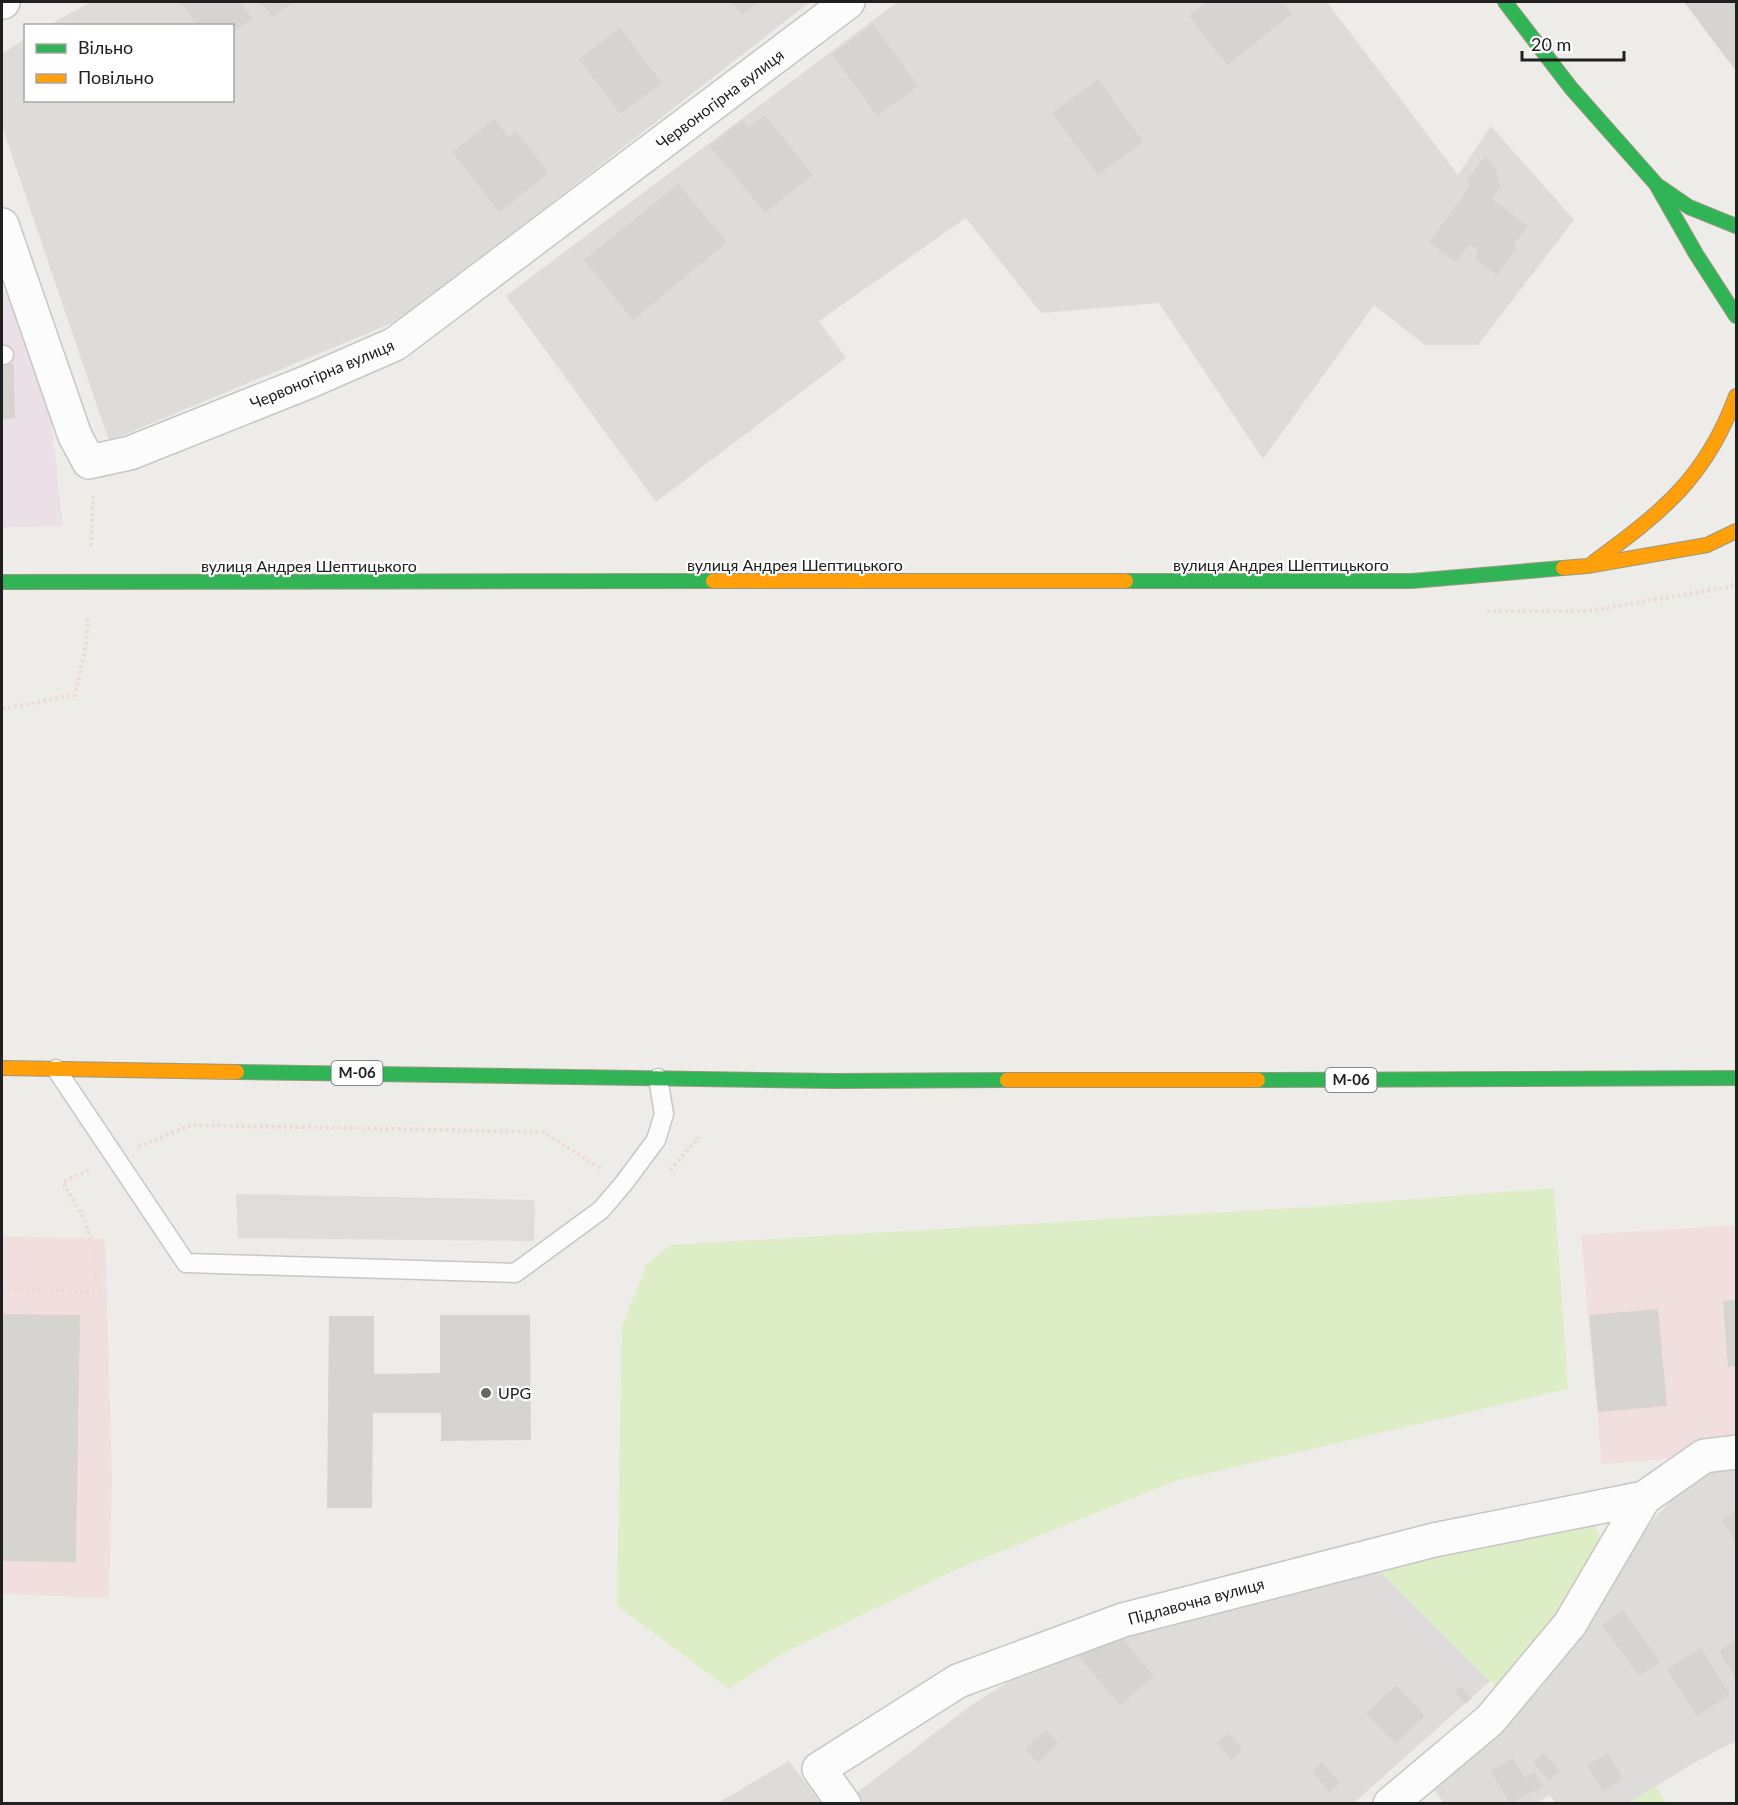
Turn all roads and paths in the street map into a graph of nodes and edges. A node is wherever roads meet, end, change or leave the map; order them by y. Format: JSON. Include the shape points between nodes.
{"nodes":[{"id":1,"x":848,"y":2,"type":"edge"},
{"id":2,"x":1505,"y":2,"type":"edge"},
{"id":3,"x":1656,"y":184,"type":"junction"},
{"id":4,"x":2,"y":225,"type":"edge"},
{"id":5,"x":1737,"y":226,"type":"edge"},
{"id":6,"x":1737,"y":316,"type":"edge"},
{"id":7,"x":1737,"y":396,"type":"edge"},
{"id":8,"x":89,"y":462,"type":"junction"},
{"id":9,"x":1737,"y":531,"type":"edge"},
{"id":10,"x":91,"y":546,"type":"dead end"},
{"id":11,"x":1587,"y":566,"type":"junction"},
{"id":12,"x":2,"y":582,"type":"edge"},
{"id":13,"x":88,"y":616,"type":"dead end"},
{"id":14,"x":2,"y":710,"type":"edge"},
{"id":15,"x":2,"y":1068,"type":"edge"},
{"id":16,"x":56,"y":1069,"type":"junction"},
{"id":17,"x":658,"y":1078,"type":"junction"},
{"id":18,"x":1737,"y":1078,"type":"edge"},
{"id":19,"x":699,"y":1137,"type":"dead end"},
{"id":20,"x":115,"y":1157,"type":"junction"},
{"id":21,"x":668,"y":1173,"type":"dead end"},
{"id":22,"x":624,"y":1184,"type":"junction"},
{"id":23,"x":2,"y":1289,"type":"edge"},
{"id":24,"x":1737,"y":1452,"type":"edge"},
{"id":25,"x":1644,"y":1498,"type":"junction"},
{"id":26,"x":844,"y":1803,"type":"edge"},
{"id":27,"x":1390,"y":1803,"type":"edge"}],
"edges":[{"from":1,"to":8,"type":"street","name":"Червоногірна вулиця","via":[[395,344],[130,453]]},
{"from":2,"to":3,"type":"main road","via":[[1571,88]]},
{"from":3,"to":5,"type":"main road","via":[[1689,207]]},
{"from":3,"to":6,"type":"main road","via":[[1695,254]]},
{"from":4,"to":8,"type":"street","via":[[75,436]]},
{"from":7,"to":11,"type":"main road","via":[[1718,442],[1699,470],[1673,498]]},
{"from":8,"to":10,"type":"path"},
{"from":9,"to":11,"type":"main road","name":"вулиця Андрея Шептицького","via":[[1707,544]]},
{"from":11,"to":12,"type":"main road","name":"вулиця Андрея Шептицького","via":[[1412,581]]},
{"from":13,"to":14,"type":"path","via":[[75,695]]},
{"from":15,"to":16,"type":"main road","number":"М-06"},
{"from":16,"to":17,"type":"main road","number":"М-06"},
{"from":16,"to":20,"type":"lane"},
{"from":17,"to":18,"type":"main road","number":"М-06"},
{"from":17,"to":22,"type":"lane","via":[[664,1114],[656,1140]]},
{"from":19,"to":21,"type":"path"},
{"from":20,"to":22,"type":"path","via":[[191,1125],[543,1132]]},
{"from":20,"to":22,"type":"lane","via":[[186,1263],[516,1273],[601,1210]]},
{"from":20,"to":23,"type":"path","via":[[63,1182],[85,1221],[94,1248],[99,1292]]},
{"from":24,"to":25,"type":"street","name":"Підлавочна вулиця","via":[[1704,1456]]},
{"from":25,"to":26,"type":"street","name":"Підлавочна вулиця","via":[[1434,1540],[1123,1620],[958,1681],[819,1769]]},
{"from":25,"to":27,"type":"street","name":"Підлавочна вулиця","via":[[1570,1624],[1490,1720]]}]}
